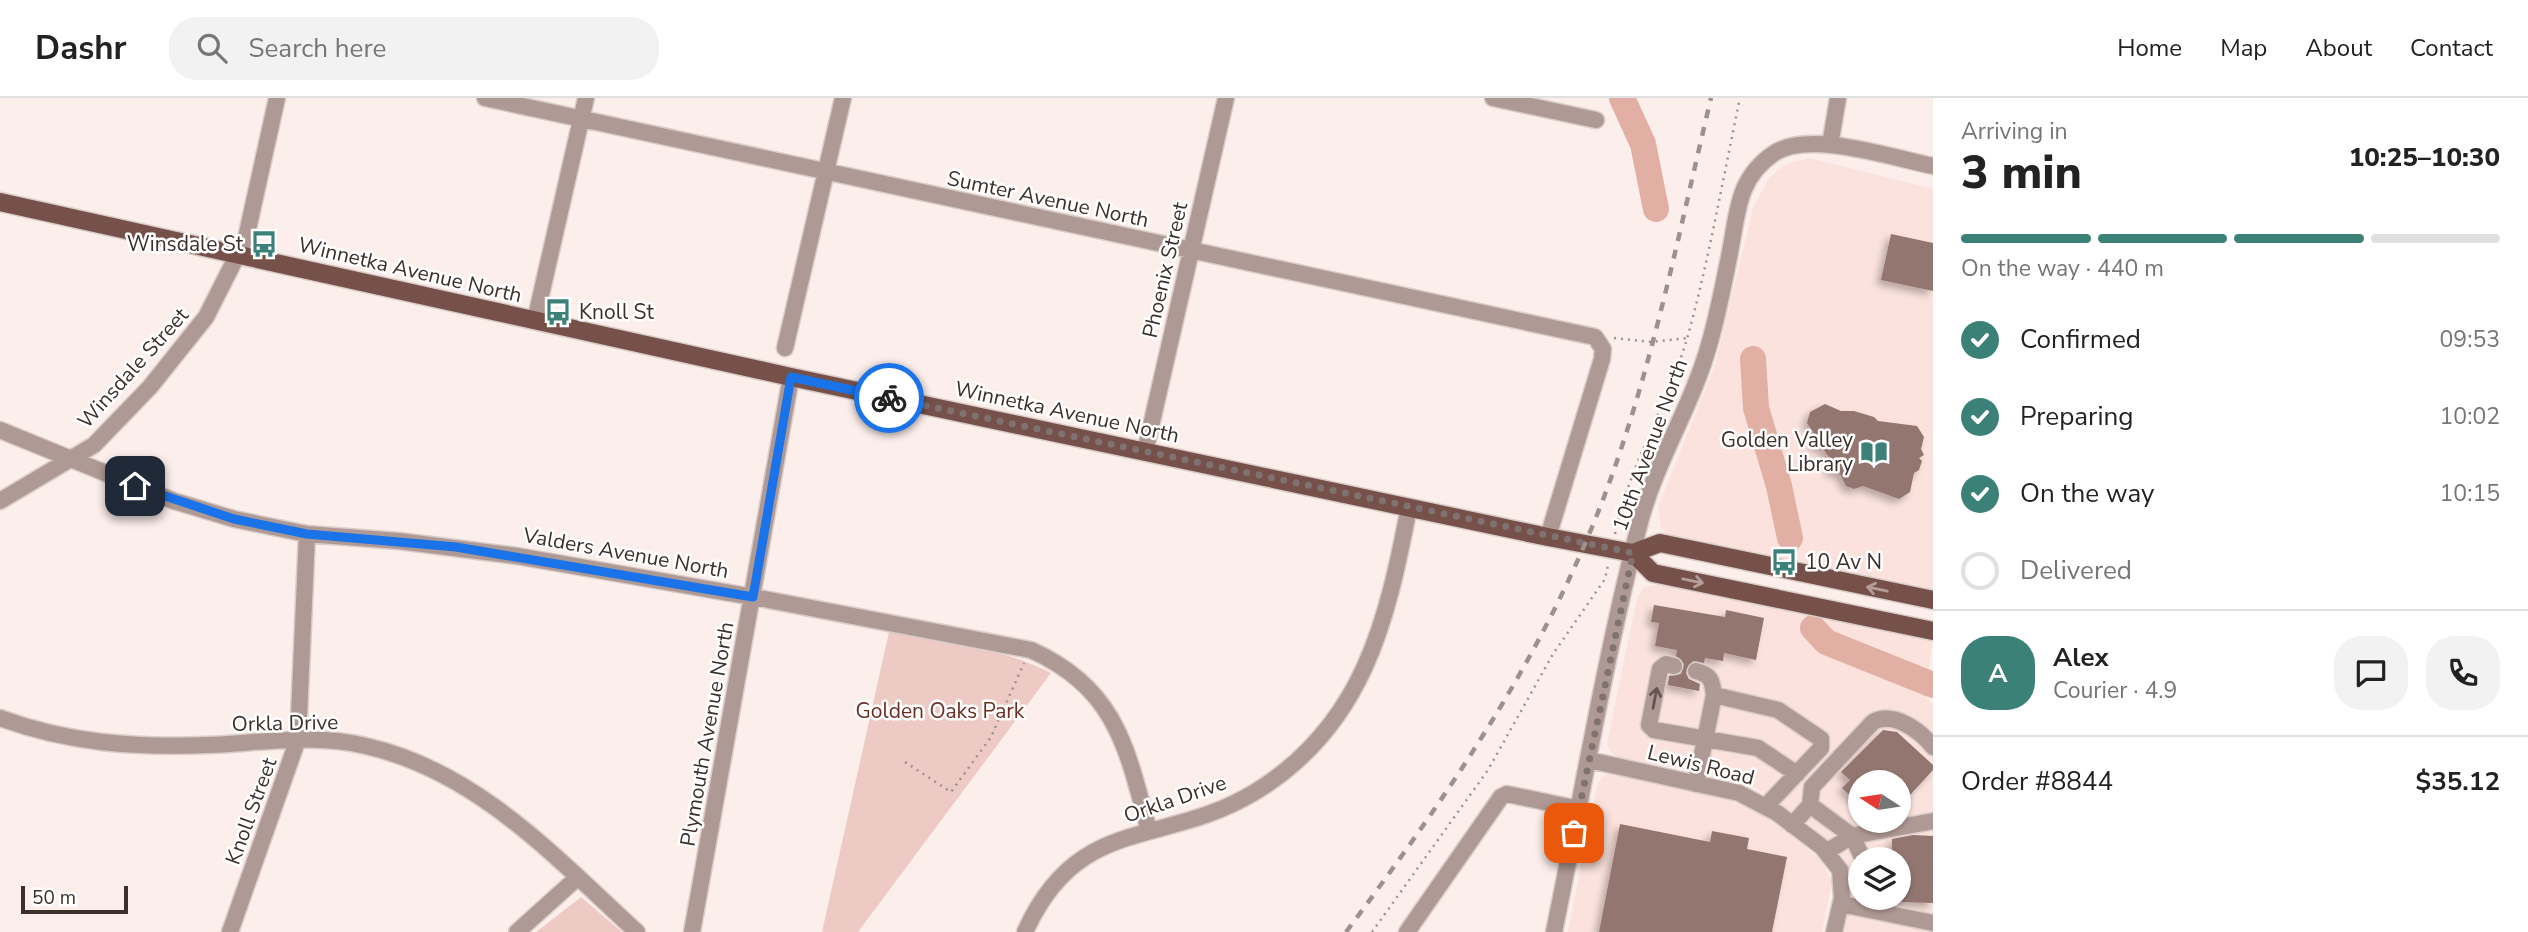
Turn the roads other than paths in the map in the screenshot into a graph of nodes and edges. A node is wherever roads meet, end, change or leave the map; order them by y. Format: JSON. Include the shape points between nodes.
{"nodes":[{"id":1,"x":277,"y":98,"type":"edge"},
{"id":2,"x":485,"y":98,"type":"edge"},
{"id":3,"x":586,"y":98,"type":"edge"},
{"id":4,"x":843,"y":98,"type":"edge"},
{"id":5,"x":1226,"y":98,"type":"edge"},
{"id":6,"x":1493,"y":98,"type":"edge"},
{"id":7,"x":1838,"y":98,"type":"edge"},
{"id":8,"x":581,"y":119,"type":"junction"},
{"id":9,"x":1596,"y":120,"type":"dead end"},
{"id":10,"x":1830,"y":145,"type":"junction"},
{"id":11,"x":1933,"y":166,"type":"edge"},
{"id":12,"x":825,"y":173,"type":"junction"},
{"id":13,"x":0,"y":202,"type":"edge"},
{"id":14,"x":1191,"y":251,"type":"junction"},
{"id":15,"x":239,"y":255,"type":"junction"},
{"id":16,"x":535,"y":321,"type":"junction"},
{"id":17,"x":785,"y":348,"type":"dead end"},
{"id":18,"x":791,"y":377,"type":"junction"},
{"id":19,"x":0,"y":430,"type":"edge"},
{"id":20,"x":1145,"y":452,"type":"junction"},
{"id":21,"x":67,"y":459,"type":"junction"},
{"id":22,"x":0,"y":501,"type":"edge"},
{"id":23,"x":1409,"y":507,"type":"junction"},
{"id":24,"x":307,"y":534,"type":"junction"},
{"id":25,"x":1548,"y":537,"type":"junction"},
{"id":26,"x":1633,"y":553,"type":"junction"},
{"id":27,"x":753,"y":597,"type":"junction"},
{"id":28,"x":1933,"y":600,"type":"edge"},
{"id":29,"x":1933,"y":631,"type":"edge"},
{"id":30,"x":1674,"y":666,"type":"dead end"},
{"id":31,"x":1696,"y":671,"type":"dead end"},
{"id":32,"x":1714,"y":695,"type":"junction"},
{"id":33,"x":0,"y":718,"type":"edge"},
{"id":34,"x":298,"y":739,"type":"junction"},
{"id":35,"x":1705,"y":739,"type":"junction"},
{"id":36,"x":1933,"y":747,"type":"edge"},
{"id":37,"x":1589,"y":760,"type":"junction"},
{"id":38,"x":1797,"y":774,"type":"junction"},
{"id":39,"x":1696,"y":784,"type":"junction"},
{"id":40,"x":1810,"y":805,"type":"junction"},
{"id":41,"x":1766,"y":806,"type":"junction"},
{"id":42,"x":1580,"y":808,"type":"junction"},
{"id":43,"x":1933,"y":821,"type":"edge"},
{"id":44,"x":1792,"y":825,"type":"junction"},
{"id":45,"x":1149,"y":831,"type":"junction"},
{"id":46,"x":1852,"y":836,"type":"junction"},
{"id":47,"x":1857,"y":847,"type":"edge"},
{"id":48,"x":1826,"y":852,"type":"junction"},
{"id":49,"x":577,"y":878,"type":"junction"},
{"id":50,"x":1840,"y":904,"type":"junction"},
{"id":51,"x":1848,"y":904,"type":"edge"},
{"id":52,"x":1889,"y":910,"type":"edge"},
{"id":53,"x":1933,"y":923,"type":"edge"},
{"id":54,"x":230,"y":932,"type":"edge"},
{"id":55,"x":517,"y":932,"type":"edge"},
{"id":56,"x":637,"y":932,"type":"edge"},
{"id":57,"x":692,"y":932,"type":"edge"},
{"id":58,"x":1025,"y":932,"type":"edge"},
{"id":59,"x":1407,"y":932,"type":"edge"},
{"id":60,"x":1554,"y":932,"type":"edge"},
{"id":61,"x":1834,"y":932,"type":"edge"}],
"edges":[{"from":1,"to":15,"type":"street","name":"Winsdale Street"},
{"from":2,"to":8,"type":"street","name":"Sumter Avenue North"},
{"from":3,"to":8,"type":"street"},
{"from":4,"to":12,"type":"street"},
{"from":5,"to":14,"type":"street","name":"Phoenix Street"},
{"from":6,"to":9,"type":"street"},
{"from":7,"to":10,"type":"street"},
{"from":8,"to":12,"type":"street","name":"Sumter Avenue North"},
{"from":8,"to":16,"type":"street"},
{"from":10,"to":11,"type":"street"},
{"from":10,"to":26,"type":"street","name":"10th Avenue North","via":[[1776,151],[1752,172],[1739,195],[1708,348],[1651,489]]},
{"from":12,"to":14,"type":"street","name":"Sumter Avenue North"},
{"from":12,"to":17,"type":"street"},
{"from":13,"to":15,"type":"main road","name":"Winnetka Avenue North"},
{"from":14,"to":20,"type":"street","name":"Phoenix Street"},
{"from":14,"to":25,"type":"street","name":"Sumter Avenue North","via":[[1588,334],[1601,342],[1602,359]]},
{"from":15,"to":16,"type":"main road","name":"Winnetka Avenue North"},
{"from":15,"to":21,"type":"street","name":"Winsdale Street","via":[[206,317],[150,387],[94,445]]},
{"from":16,"to":18,"type":"main road","name":"Winnetka Avenue North"},
{"from":18,"to":20,"type":"main road","name":"Winnetka Avenue North"},
{"from":18,"to":27,"type":"street","name":"Plymouth Avenue North"},
{"from":19,"to":21,"type":"street","name":"Valders Avenue North"},
{"from":20,"to":23,"type":"main road","name":"Winnetka Avenue North"},
{"from":21,"to":22,"type":"street","name":"Winsdale Street"},
{"from":21,"to":24,"type":"street","name":"Valders Avenue North","via":[[174,501]]},
{"from":23,"to":25,"type":"main road","name":"Winnetka Avenue North"},
{"from":23,"to":45,"type":"street","name":"Orkla Drive","via":[[1378,638],[1363,675],[1325,730],[1255,792],[1218,810]]},
{"from":24,"to":27,"type":"street","name":"Valders Avenue North","via":[[456,547]]},
{"from":24,"to":34,"type":"street","name":"Knoll Street"},
{"from":25,"to":26,"type":"main road","name":"Winnetka Avenue North"},
{"from":28,"to":26,"type":"main road","name":"Winnetka Avenue North","one_way":true,"via":[[1660,543]]},
{"from":26,"to":29,"type":"main road","name":"Winnetka Avenue North","one_way":true,"via":[[1653,573]]},
{"from":26,"to":37,"type":"street","name":"10th Avenue North"},
{"from":27,"to":45,"type":"street","name":"Valders Avenue North","via":[[1031,650],[1059,663],[1083,681],[1119,730]]},
{"from":27,"to":57,"type":"street","name":"Plymouth Avenue North"},
{"from":35,"to":30,"type":"street","one_way":true,"via":[[1654,730],[1649,725],[1660,669],[1666,664]]},
{"from":31,"to":32,"type":"street","via":[[1712,679]]},
{"from":32,"to":35,"type":"street"},
{"from":32,"to":38,"type":"street","via":[[1778,710],[1821,739],[1821,748]]},
{"from":33,"to":34,"type":"street","name":"Orkla Drive","via":[[39,733],[98,743],[208,746]]},
{"from":34,"to":49,"type":"street","name":"Orkla Drive","via":[[365,745],[455,780],[526,831]]},
{"from":34,"to":54,"type":"street","name":"Knoll Street"},
{"from":35,"to":38,"type":"street","via":[[1758,748]]},
{"from":35,"to":39,"type":"street"},
{"from":36,"to":40,"type":"street","via":[[1900,721],[1881,717],[1812,787]]},
{"from":37,"to":39,"type":"street","name":"Lewis Road"},
{"from":37,"to":42,"type":"street","name":"10th Avenue North"},
{"from":38,"to":41,"type":"street"},
{"from":39,"to":41,"type":"street","name":"Lewis Road","via":[[1740,793]]},
{"from":40,"to":44,"type":"street"},
{"from":40,"to":46,"type":"street"},
{"from":41,"to":44,"type":"street","name":"Lewis Road"},
{"from":42,"to":59,"type":"street","via":[[1507,794],[1501,797]]},
{"from":42,"to":60,"type":"street","name":"10th Avenue North"},
{"from":43,"to":46,"type":"street"},
{"from":44,"to":48,"type":"street","name":"Lewis Road"},
{"from":45,"to":58,"type":"street","name":"Orkla Drive","via":[[1090,852],[1067,868],[1048,888]]},
{"from":46,"to":47,"type":"street"},
{"from":46,"to":48,"type":"street"},
{"from":48,"to":50,"type":"street","name":"Lewis Road","via":[[1840,870]]},
{"from":49,"to":55,"type":"street"},
{"from":49,"to":56,"type":"street","name":"Orkla Drive"},
{"from":50,"to":51,"type":"street"},
{"from":50,"to":61,"type":"street","name":"Lewis Road"},
{"from":52,"to":53,"type":"street"}]}
